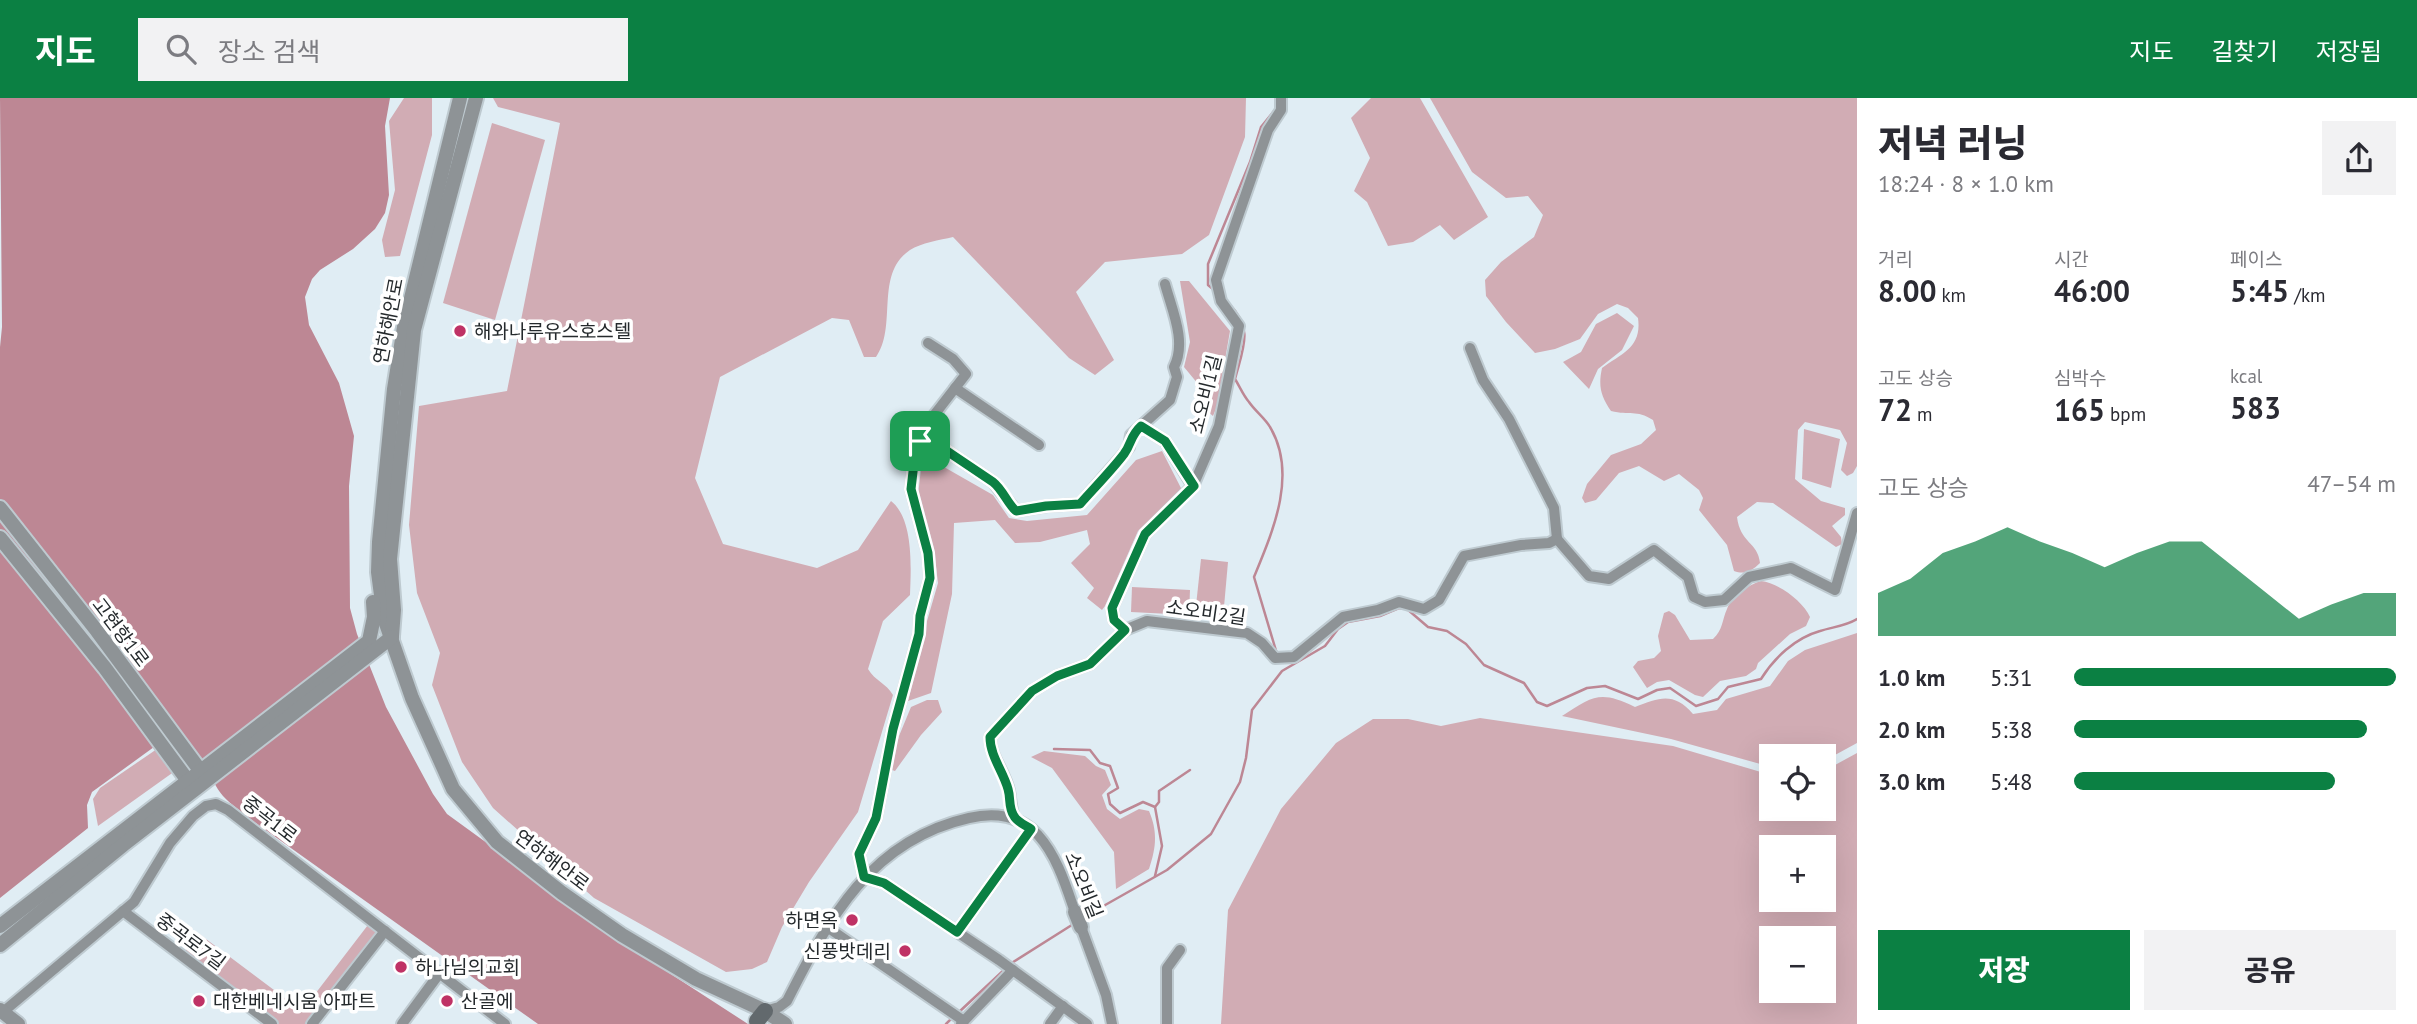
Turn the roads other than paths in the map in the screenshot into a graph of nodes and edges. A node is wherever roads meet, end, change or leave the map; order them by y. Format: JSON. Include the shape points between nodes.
{"nodes":[{"id":1,"x":460,"y":98,"type":"edge"},
{"id":2,"x":476,"y":98,"type":"edge"},
{"id":3,"x":1281,"y":98,"type":"edge"},
{"id":4,"x":1165,"y":284,"type":"dead end"},
{"id":5,"x":928,"y":343,"type":"dead end"},
{"id":6,"x":1470,"y":348,"type":"dead end"},
{"id":7,"x":955,"y":388,"type":"junction"},
{"id":8,"x":1141,"y":426,"type":"junction"},
{"id":9,"x":920,"y":441,"type":"junction"},
{"id":10,"x":1039,"y":445,"type":"dead end"},
{"id":11,"x":1194,"y":486,"type":"junction"},
{"id":12,"x":0,"y":508,"type":"edge"},
{"id":13,"x":1857,"y":513,"type":"edge"},
{"id":14,"x":0,"y":538,"type":"edge"},
{"id":15,"x":1557,"y":539,"type":"junction"},
{"id":16,"x":377,"y":572,"type":"junction"},
{"id":17,"x":1125,"y":630,"type":"junction"},
{"id":18,"x":392,"y":637,"type":"junction"},
{"id":19,"x":204,"y":776,"type":"junction"},
{"id":20,"x":192,"y":786,"type":"junction"},
{"id":21,"x":1015,"y":819,"type":"junction"},
{"id":22,"x":1031,"y":829,"type":"junction"},
{"id":23,"x":864,"y":877,"type":"junction"},
{"id":24,"x":71,"y":880,"type":"junction"},
{"id":25,"x":124,"y":911,"type":"junction"},
{"id":26,"x":1075,"y":912,"type":"joint"},
{"id":27,"x":0,"y":926,"type":"edge"},
{"id":28,"x":827,"y":927,"type":"junction"},
{"id":29,"x":1081,"y":927,"type":"joint"},
{"id":30,"x":385,"y":931,"type":"junction"},
{"id":31,"x":957,"y":932,"type":"junction"},
{"id":32,"x":0,"y":945,"type":"edge"},
{"id":33,"x":1180,"y":950,"type":"dead end"},
{"id":34,"x":1013,"y":970,"type":"junction"},
{"id":35,"x":439,"y":974,"type":"junction"},
{"id":36,"x":1063,"y":1006,"type":"junction"},
{"id":37,"x":2,"y":1011,"type":"edge"},
{"id":38,"x":759,"y":1019,"type":"edge"},
{"id":39,"x":962,"y":1022,"type":"edge"},
{"id":40,"x":18,"y":1024,"type":"edge"},
{"id":41,"x":272,"y":1024,"type":"edge"},
{"id":42,"x":312,"y":1024,"type":"edge"},
{"id":43,"x":402,"y":1024,"type":"edge"},
{"id":44,"x":505,"y":1024,"type":"edge"},
{"id":45,"x":785,"y":1024,"type":"edge"},
{"id":46,"x":1050,"y":1024,"type":"edge"},
{"id":47,"x":1087,"y":1024,"type":"edge"},
{"id":48,"x":1112,"y":1024,"type":"edge"},
{"id":49,"x":1167,"y":1024,"type":"edge"}],
"edges":[{"from":1,"to":16,"type":"street","name":"연하해안로","via":[[404,327]]},
{"from":2,"to":18,"type":"street","name":"연하해안로","via":[[414,330],[390,559]]},
{"from":3,"to":11,"type":"street","name":"소오비1길","via":[[1281,110],[1268,130],[1216,281],[1221,301],[1239,326],[1219,426]]},
{"from":4,"to":8,"type":"street","via":[[1181,345],[1174,367],[1177,377],[1170,400]]},
{"from":5,"to":7,"type":"street","via":[[966,374]]},
{"from":6,"to":15,"type":"street","via":[[1554,508]]},
{"from":7,"to":9,"type":"street","via":[[924,428]]},
{"from":7,"to":10,"type":"street"},
{"from":8,"to":9,"type":"street","via":[[1131,435],[1122,456],[1080,504],[1023,511],[1012,507],[999,486],[935,443]]},
{"from":8,"to":11,"type":"street","via":[[1165,441]]},
{"from":9,"to":23,"type":"street","via":[[911,489],[930,578],[876,818],[859,854]]},
{"from":11,"to":17,"type":"street","name":"소오비1길","via":[[1145,534],[1112,608],[1114,620]]},
{"from":12,"to":19,"type":"street","name":"고현항1로"},
{"from":13,"to":15,"type":"street","via":[[1835,590],[1791,568],[1749,577],[1724,600],[1705,602],[1694,597],[1688,577],[1654,550],[1609,579],[1589,576]]},
{"from":14,"to":20,"type":"street","name":"고현항1로"},
{"from":15,"to":17,"type":"street","name":"소오비2길","via":[[1464,556],[1439,600],[1424,609],[1399,602],[1343,617],[1294,657],[1275,658],[1247,633],[1147,621]]},
{"from":16,"to":18,"type":"street","name":"연하해안로","via":[[384,618]]},
{"from":16,"to":19,"type":"street","via":[[371,638]]},
{"from":17,"to":21,"type":"street","via":[[1090,664],[1032,691],[990,737]]},
{"from":18,"to":19,"type":"street"},
{"from":18,"to":38,"type":"street","name":"연하해안로","via":[[412,698],[453,789],[497,842],[622,935]]},
{"from":19,"to":20,"type":"street"},
{"from":20,"to":24,"type":"street","via":[[123,845]]},
{"from":21,"to":22,"type":"street","name":"소오비길"},
{"from":21,"to":23,"type":"street","name":"소오비길","via":[[1002,814],[950,822],[915,836]]},
{"from":22,"to":26,"type":"street","name":"소오비길","via":[[1052,856]]},
{"from":22,"to":31,"type":"street"},
{"from":23,"to":28,"type":"street","name":"소오비길"},
{"from":23,"to":31,"type":"street","via":[[884,883]]},
{"from":24,"to":27,"type":"street"},
{"from":24,"to":32,"type":"street"},
{"from":25,"to":30,"type":"street","name":"중곡1로","via":[[183,825],[206,806],[216,804]]},
{"from":25,"to":37,"type":"street","name":"중곡1로"},
{"from":25,"to":41,"type":"street","name":"중곡로7길"},
{"from":26,"to":29,"type":"street","name":"소오비길"},
{"from":28,"to":38,"type":"street","name":"소오비길","via":[[787,1001]]},
{"from":28,"to":39,"type":"street"},
{"from":29,"to":48,"type":"street","name":"소오비길"},
{"from":30,"to":35,"type":"street","name":"중곡1로"},
{"from":30,"to":42,"type":"street"},
{"from":31,"to":34,"type":"street"},
{"from":33,"to":49,"type":"street","via":[[1167,968]]},
{"from":34,"to":36,"type":"street"},
{"from":34,"to":39,"type":"street"},
{"from":35,"to":43,"type":"street"},
{"from":35,"to":44,"type":"street","name":"중곡1로"},
{"from":36,"to":46,"type":"street"},
{"from":36,"to":47,"type":"street"},
{"from":37,"to":40,"type":"street"},
{"from":38,"to":45,"type":"street","name":"연하해안로"}]}
